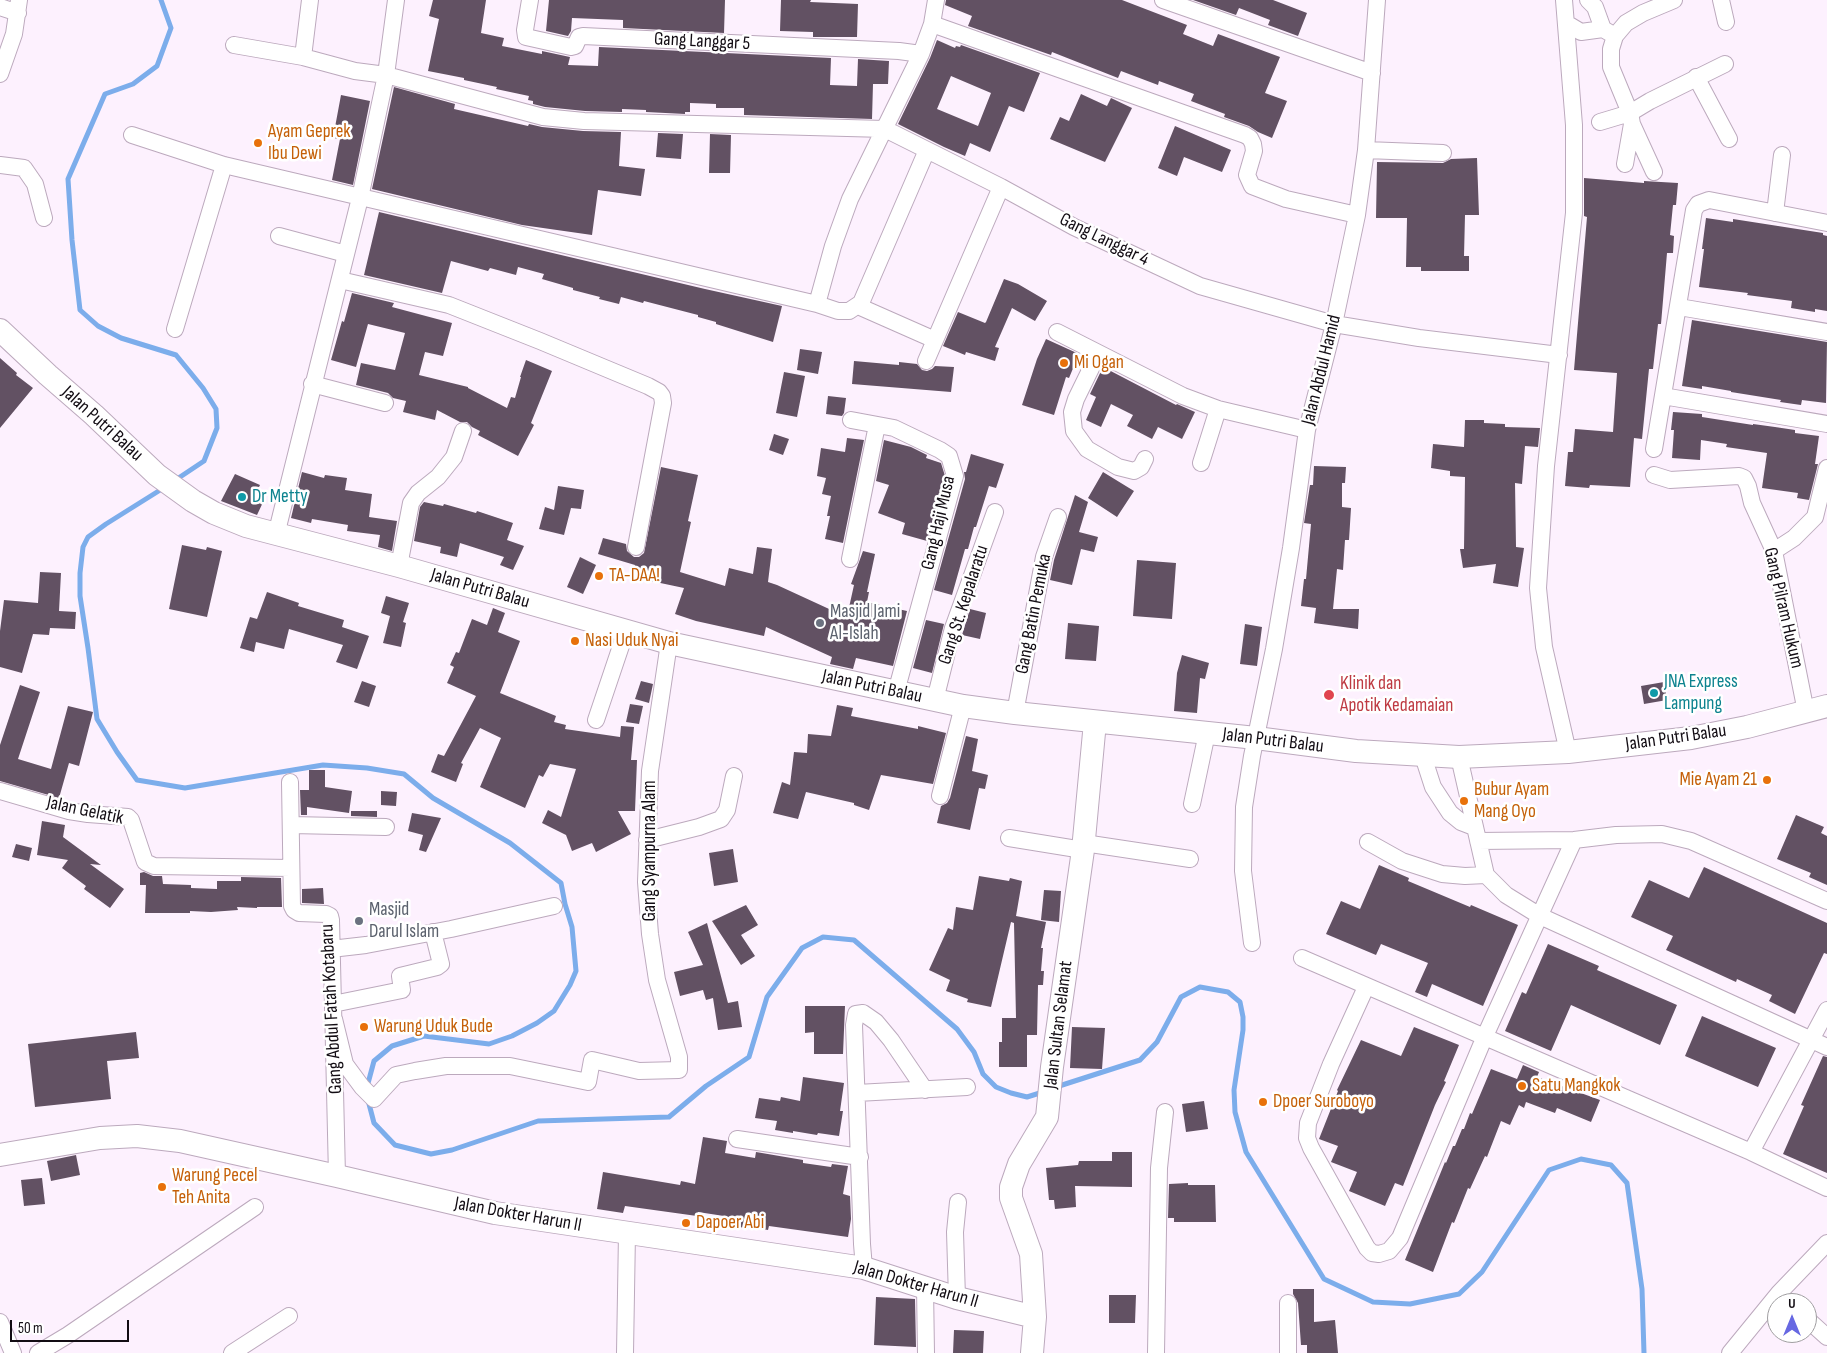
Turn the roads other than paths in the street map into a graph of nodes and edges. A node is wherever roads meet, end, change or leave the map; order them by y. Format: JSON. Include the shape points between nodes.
{"nodes":[{"id":1,"x":310,"y":0,"type":"edge"},
{"id":2,"x":396,"y":0,"type":"edge"},
{"id":3,"x":530,"y":0,"type":"edge"},
{"id":4,"x":936,"y":0,"type":"edge"},
{"id":5,"x":1163,"y":0,"type":"edge"},
{"id":6,"x":1377,"y":0,"type":"edge"},
{"id":7,"x":1564,"y":0,"type":"edge"},
{"id":8,"x":1588,"y":0,"type":"edge"},
{"id":9,"x":1674,"y":0,"type":"edge"},
{"id":10,"x":1721,"y":0,"type":"edge"},
{"id":11,"x":19,"y":6,"type":"edge"},
{"id":12,"x":0,"y":7,"type":"edge"},
{"id":13,"x":1726,"y":22,"type":"dead end"},
{"id":14,"x":1566,"y":23,"type":"junction"},
{"id":15,"x":932,"y":24,"type":"junction"},
{"id":16,"x":1609,"y":32,"type":"junction"},
{"id":17,"x":234,"y":45,"type":"dead end"},
{"id":18,"x":921,"y":54,"type":"junction"},
{"id":19,"x":303,"y":57,"type":"junction"},
{"id":20,"x":1725,"y":64,"type":"dead end"},
{"id":21,"x":1372,"y":73,"type":"junction"},
{"id":22,"x":0,"y":74,"type":"edge"},
{"id":23,"x":386,"y":75,"type":"junction"},
{"id":24,"x":1696,"y":77,"type":"junction"},
{"id":25,"x":1631,"y":119,"type":"junction"},
{"id":26,"x":1600,"y":122,"type":"dead end"},
{"id":27,"x":885,"y":129,"type":"junction"},
{"id":28,"x":132,"y":135,"type":"dead end"},
{"id":29,"x":1728,"y":139,"type":"dead end"},
{"id":30,"x":927,"y":150,"type":"junction"},
{"id":31,"x":1366,"y":150,"type":"junction"},
{"id":32,"x":1443,"y":153,"type":"dead end"},
{"id":33,"x":1782,"y":155,"type":"dead end"},
{"id":34,"x":1625,"y":164,"type":"dead end"},
{"id":35,"x":0,"y":165,"type":"edge"},
{"id":36,"x":224,"y":165,"type":"junction"},
{"id":37,"x":1654,"y":172,"type":"dead end"},
{"id":38,"x":1001,"y":187,"type":"junction"},
{"id":39,"x":360,"y":198,"type":"junction"},
{"id":40,"x":1775,"y":213,"type":"junction"},
{"id":41,"x":1357,"y":216,"type":"junction"},
{"id":42,"x":44,"y":218,"type":"dead end"},
{"id":43,"x":1827,"y":223,"type":"edge"},
{"id":44,"x":279,"y":236,"type":"dead end"},
{"id":45,"x":346,"y":254,"type":"junction"},
{"id":46,"x":340,"y":280,"type":"junction"},
{"id":47,"x":817,"y":304,"type":"junction"},
{"id":48,"x":858,"y":306,"type":"junction"},
{"id":49,"x":1679,"y":306,"type":"junction"},
{"id":50,"x":1334,"y":324,"type":"junction"},
{"id":51,"x":176,"y":329,"type":"dead end"},
{"id":52,"x":0,"y":330,"type":"edge"},
{"id":53,"x":1057,"y":332,"type":"dead end"},
{"id":54,"x":1827,"y":332,"type":"edge"},
{"id":55,"x":935,"y":340,"type":"junction"},
{"id":56,"x":1098,"y":354,"type":"junction"},
{"id":57,"x":1559,"y":355,"type":"junction"},
{"id":58,"x":926,"y":361,"type":"dead end"},
{"id":59,"x":312,"y":384,"type":"junction"},
{"id":60,"x":1663,"y":396,"type":"junction"},
{"id":61,"x":385,"y":403,"type":"dead end"},
{"id":62,"x":1218,"y":409,"type":"junction"},
{"id":63,"x":851,"y":420,"type":"dead end"},
{"id":64,"x":1827,"y":424,"type":"edge"},
{"id":65,"x":877,"y":425,"type":"junction"},
{"id":66,"x":1307,"y":430,"type":"junction"},
{"id":67,"x":463,"y":431,"type":"dead end"},
{"id":68,"x":1654,"y":449,"type":"dead end"},
{"id":69,"x":1145,"y":459,"type":"dead end"},
{"id":70,"x":1201,"y":464,"type":"dead end"},
{"id":71,"x":1827,"y":468,"type":"edge"},
{"id":72,"x":1654,"y":474,"type":"dead end"},
{"id":73,"x":995,"y":512,"type":"dead end"},
{"id":74,"x":1058,"y":517,"type":"dead end"},
{"id":75,"x":276,"y":535,"type":"junction"},
{"id":76,"x":636,"y":548,"type":"dead end"},
{"id":77,"x":1774,"y":551,"type":"junction"},
{"id":78,"x":850,"y":559,"type":"dead end"},
{"id":79,"x":399,"y":566,"type":"junction"},
{"id":80,"x":626,"y":631,"type":"junction"},
{"id":81,"x":669,"y":642,"type":"junction"},
{"id":82,"x":896,"y":692,"type":"junction"},
{"id":83,"x":935,"y":700,"type":"junction"},
{"id":84,"x":963,"y":706,"type":"junction"},
{"id":85,"x":1816,"y":709,"type":"edge"},
{"id":86,"x":1015,"y":713,"type":"junction"},
{"id":87,"x":596,"y":720,"type":"dead end"},
{"id":88,"x":1095,"y":722,"type":"junction"},
{"id":89,"x":1207,"y":733,"type":"junction"},
{"id":90,"x":1256,"y":738,"type":"junction"},
{"id":91,"x":1568,"y":752,"type":"junction"},
{"id":92,"x":1423,"y":756,"type":"junction"},
{"id":93,"x":1459,"y":758,"type":"junction"},
{"id":94,"x":734,"y":776,"type":"dead end"},
{"id":95,"x":290,"y":782,"type":"dead end"},
{"id":96,"x":0,"y":790,"type":"edge"},
{"id":97,"x":940,"y":796,"type":"dead end"},
{"id":98,"x":1192,"y":804,"type":"dead end"},
{"id":99,"x":291,"y":825,"type":"junction"},
{"id":100,"x":386,"y":827,"type":"dead end"},
{"id":101,"x":1476,"y":834,"type":"junction"},
{"id":102,"x":1009,"y":838,"type":"dead end"},
{"id":103,"x":647,"y":840,"type":"junction"},
{"id":104,"x":1574,"y":840,"type":"junction"},
{"id":105,"x":1368,"y":842,"type":"dead end"},
{"id":106,"x":1083,"y":846,"type":"junction"},
{"id":107,"x":1190,"y":859,"type":"dead end"},
{"id":108,"x":291,"y":868,"type":"junction"},
{"id":109,"x":1486,"y":875,"type":"junction"},
{"id":110,"x":1827,"y":901,"type":"edge"},
{"id":111,"x":554,"y":906,"type":"dead end"},
{"id":112,"x":1540,"y":916,"type":"junction"},
{"id":113,"x":433,"y":932,"type":"junction"},
{"id":114,"x":1252,"y":942,"type":"dead end"},
{"id":115,"x":331,"y":949,"type":"junction"},
{"id":116,"x":1302,"y":958,"type":"dead end"},
{"id":117,"x":1366,"y":987,"type":"junction"},
{"id":118,"x":1827,"y":1010,"type":"edge"},
{"id":119,"x":334,"y":1012,"type":"junction"},
{"id":120,"x":1485,"y":1036,"type":"junction"},
{"id":121,"x":1812,"y":1041,"type":"junction"},
{"id":122,"x":1827,"y":1047,"type":"edge"},
{"id":123,"x":967,"y":1087,"type":"dead end"},
{"id":124,"x":925,"y":1090,"type":"junction"},
{"id":125,"x":857,"y":1094,"type":"junction"},
{"id":126,"x":1165,"y":1112,"type":"dead end"},
{"id":127,"x":737,"y":1139,"type":"dead end"},
{"id":128,"x":1751,"y":1152,"type":"junction"},
{"id":129,"x":0,"y":1155,"type":"edge"},
{"id":130,"x":860,"y":1157,"type":"junction"},
{"id":131,"x":337,"y":1176,"type":"junction"},
{"id":132,"x":1827,"y":1188,"type":"edge"},
{"id":133,"x":958,"y":1202,"type":"dead end"},
{"id":134,"x":255,"y":1207,"type":"dead end"},
{"id":135,"x":627,"y":1233,"type":"junction"},
{"id":136,"x":1827,"y":1242,"type":"edge"},
{"id":137,"x":864,"y":1268,"type":"junction"},
{"id":138,"x":925,"y":1287,"type":"junction"},
{"id":139,"x":1788,"y":1293,"type":"edge"},
{"id":140,"x":957,"y":1298,"type":"junction"},
{"id":141,"x":1288,"y":1303,"type":"dead end"},
{"id":142,"x":1767,"y":1315,"type":"edge"},
{"id":143,"x":289,"y":1316,"type":"dead end"},
{"id":144,"x":1035,"y":1317,"type":"junction"},
{"id":145,"x":0,"y":1322,"type":"edge"},
{"id":146,"x":1817,"y":1328,"type":"edge"},
{"id":147,"x":1827,"y":1337,"type":"edge"},
{"id":148,"x":13,"y":1353,"type":"edge"},
{"id":149,"x":38,"y":1353,"type":"edge"},
{"id":150,"x":232,"y":1353,"type":"edge"},
{"id":151,"x":625,"y":1353,"type":"edge"},
{"id":152,"x":926,"y":1353,"type":"edge"},
{"id":153,"x":1032,"y":1353,"type":"edge"},
{"id":154,"x":1156,"y":1353,"type":"edge"},
{"id":155,"x":1288,"y":1353,"type":"edge"},
{"id":156,"x":1730,"y":1353,"type":"edge"}],
"edges":[{"from":1,"to":19,"type":"street"},
{"from":2,"to":23,"type":"street"},
{"from":3,"to":18,"type":"street","name":"Gang Langgar 5","via":[[526,37],[570,47],[583,36]]},
{"from":4,"to":15,"type":"street"},
{"from":5,"to":21,"type":"street"},
{"from":6,"to":21,"type":"street","name":"Jalan Abdul Hamid"},
{"from":7,"to":14,"type":"street"},
{"from":8,"to":16,"type":"street"},
{"from":9,"to":16,"type":"street"},
{"from":10,"to":13,"type":"street"},
{"from":11,"to":12,"type":"street"},
{"from":11,"to":22,"type":"street"},
{"from":14,"to":16,"type":"street","via":[[1581,32]]},
{"from":14,"to":57,"type":"street","via":[[1574,125],[1574,213]]},
{"from":15,"to":18,"type":"street"},
{"from":15,"to":41,"type":"street","via":[[1245,135],[1254,144],[1247,175],[1252,186],[1286,199]]},
{"from":16,"to":25,"type":"street","via":[[1612,67]]},
{"from":17,"to":19,"type":"street"},
{"from":18,"to":27,"type":"street"},
{"from":19,"to":23,"type":"street","via":[[355,71]]},
{"from":20,"to":24,"type":"street"},
{"from":21,"to":31,"type":"street","name":"Jalan Abdul Hamid"},
{"from":23,"to":27,"type":"street","via":[[543,117],[576,121]]},
{"from":23,"to":39,"type":"street"},
{"from":24,"to":25,"type":"street","via":[[1650,101]]},
{"from":24,"to":29,"type":"street"},
{"from":25,"to":26,"type":"street"},
{"from":25,"to":34,"type":"street"},
{"from":25,"to":37,"type":"street"},
{"from":27,"to":30,"type":"street","name":"Gang Langgar 4"},
{"from":27,"to":47,"type":"street","via":[[850,199],[832,246]]},
{"from":28,"to":36,"type":"street"},
{"from":30,"to":38,"type":"street","name":"Gang Langgar 4"},
{"from":30,"to":48,"type":"street"},
{"from":31,"to":32,"type":"street"},
{"from":31,"to":41,"type":"street","name":"Jalan Abdul Hamid"},
{"from":33,"to":40,"type":"street"},
{"from":35,"to":42,"type":"street","via":[[24,168],[35,184]]},
{"from":36,"to":39,"type":"street"},
{"from":36,"to":51,"type":"street"},
{"from":38,"to":50,"type":"street","name":"Gang Langgar 4","via":[[1074,227],[1200,286]]},
{"from":38,"to":55,"type":"street"},
{"from":39,"to":45,"type":"street"},
{"from":39,"to":47,"type":"street"},
{"from":40,"to":43,"type":"street"},
{"from":40,"to":49,"type":"street","via":[[1709,200],[1698,204],[1694,210]]},
{"from":41,"to":50,"type":"street","name":"Jalan Abdul Hamid"},
{"from":44,"to":45,"type":"street"},
{"from":45,"to":46,"type":"street"},
{"from":46,"to":59,"type":"street"},
{"from":46,"to":76,"type":"street","via":[[449,306],[549,344],[659,392],[663,403]]},
{"from":47,"to":48,"type":"street","via":[[838,311],[849,311]]},
{"from":48,"to":55,"type":"street"},
{"from":49,"to":54,"type":"street"},
{"from":49,"to":60,"type":"street"},
{"from":50,"to":57,"type":"street","name":"Gang Langgar 4"},
{"from":50,"to":66,"type":"street","name":"Jalan Abdul Hamid"},
{"from":52,"to":75,"type":"main road","name":"Jalan Putri Balau","via":[[157,475],[192,501],[246,526]]},
{"from":53,"to":56,"type":"street"},
{"from":55,"to":58,"type":"street"},
{"from":56,"to":62,"type":"street","via":[[1183,396]]},
{"from":56,"to":69,"type":"street","via":[[1076,399],[1072,412],[1074,431],[1087,449],[1118,467],[1134,471]]},
{"from":57,"to":91,"type":"street","via":[[1546,466],[1538,588],[1544,648]]},
{"from":59,"to":61,"type":"street"},
{"from":59,"to":75,"type":"street"},
{"from":60,"to":64,"type":"street"},
{"from":60,"to":68,"type":"street"},
{"from":62,"to":66,"type":"street"},
{"from":62,"to":70,"type":"street"},
{"from":63,"to":65,"type":"street","name":"Gang Haji Musa"},
{"from":65,"to":78,"type":"street"},
{"from":65,"to":82,"type":"street","name":"Gang Haji Musa","via":[[894,428],[940,450],[949,456],[955,476]]},
{"from":66,"to":90,"type":"street","name":"Jalan Abdul Hamid","via":[[1274,648]]},
{"from":67,"to":79,"type":"street","via":[[454,457],[411,503]]},
{"from":71,"to":77,"type":"street","via":[[1815,517],[1794,538]]},
{"from":72,"to":77,"type":"street","name":"Gang Pilram Hukum","via":[[1670,480],[1744,478]]},
{"from":73,"to":83,"type":"street","name":"Gang St. Kepalaratu","via":[[953,628]]},
{"from":74,"to":86,"type":"street","name":"Gang Batin Pemuka","via":[[1044,557]]},
{"from":75,"to":79,"type":"main road","name":"Jalan Putri Balau"},
{"from":77,"to":85,"type":"street","name":"Gang Pilram Hukum"},
{"from":79,"to":80,"type":"main road","name":"Jalan Putri Balau"},
{"from":80,"to":81,"type":"main road","name":"Jalan Putri Balau"},
{"from":80,"to":87,"type":"street"},
{"from":81,"to":82,"type":"main road","name":"Jalan Putri Balau"},
{"from":81,"to":103,"type":"street","name":"Gang Syampurna Alam","via":[[650,771]]},
{"from":82,"to":83,"type":"main road","name":"Jalan Putri Balau"},
{"from":83,"to":84,"type":"main road","name":"Jalan Putri Balau"},
{"from":84,"to":86,"type":"main road","name":"Jalan Putri Balau"},
{"from":84,"to":97,"type":"street"},
{"from":85,"to":91,"type":"main road","name":"Jalan Putri Balau","via":[[1691,738]]},
{"from":86,"to":88,"type":"main road","name":"Jalan Putri Balau"},
{"from":88,"to":89,"type":"main road","name":"Jalan Putri Balau"},
{"from":88,"to":106,"type":"main road","name":"Jalan Sultan Selamat"},
{"from":89,"to":90,"type":"main road","name":"Jalan Putri Balau"},
{"from":89,"to":98,"type":"street"},
{"from":90,"to":92,"type":"main road","name":"Jalan Putri Balau"},
{"from":90,"to":114,"type":"street","name":"Jalan Abdul Hamid","via":[[1244,806],[1244,871]]},
{"from":91,"to":93,"type":"main road","name":"Jalan Putri Balau"},
{"from":92,"to":93,"type":"main road","name":"Jalan Putri Balau"},
{"from":92,"to":101,"type":"street","via":[[1433,787],[1450,813]]},
{"from":93,"to":101,"type":"street"},
{"from":94,"to":103,"type":"street","via":[[727,810],[721,819]]},
{"from":95,"to":99,"type":"street","name":"Gang Abdul Fatah Kotabaru"},
{"from":96,"to":108,"type":"street","name":"Jalan Gelatik","via":[[69,811],[128,817],[145,862],[154,866]]},
{"from":99,"to":100,"type":"street"},
{"from":99,"to":108,"type":"street","name":"Gang Abdul Fatah Kotabaru"},
{"from":101,"to":104,"type":"street"},
{"from":101,"to":109,"type":"street"},
{"from":102,"to":106,"type":"street"},
{"from":103,"to":119,"type":"street","name":"Gang Syampurna Alam","via":[[650,934],[657,980],[680,1070],[639,1071],[592,1060],[588,1082],[510,1066],[432,1068],[396,1075],[374,1099],[345,1064]]},
{"from":104,"to":110,"type":"street","via":[[1662,834],[1691,841]]},
{"from":104,"to":112,"type":"street"},
{"from":105,"to":109,"type":"street","via":[[1402,861],[1442,874]]},
{"from":106,"to":107,"type":"street"},
{"from":106,"to":144,"type":"main road","name":"Jalan Sultan Selamat","via":[[1048,1117],[1019,1164],[1011,1187],[1011,1198],[1031,1254]]},
{"from":108,"to":115,"type":"street","name":"Gang Abdul Fatah Kotabaru","via":[[292,906],[299,913],[330,916]]},
{"from":109,"to":112,"type":"street","via":[[1506,895]]},
{"from":111,"to":113,"type":"street"},
{"from":112,"to":120,"type":"street"},
{"from":112,"to":121,"type":"street"},
{"from":113,"to":115,"type":"street"},
{"from":113,"to":119,"type":"street","via":[[441,964],[400,976],[402,990]]},
{"from":115,"to":119,"type":"street","name":"Gang Abdul Fatah Kotabaru"},
{"from":116,"to":117,"type":"street"},
{"from":117,"to":120,"type":"street"},
{"from":117,"to":120,"type":"street","via":[[1331,1064],[1307,1130],[1311,1148],[1372,1252],[1390,1251],[1400,1238]]},
{"from":118,"to":121,"type":"street"},
{"from":119,"to":131,"type":"street","name":"Gang Abdul Fatah Kotabaru"},
{"from":120,"to":128,"type":"street"},
{"from":121,"to":122,"type":"street"},
{"from":121,"to":128,"type":"street"},
{"from":123,"to":124,"type":"street"},
{"from":124,"to":125,"type":"street"},
{"from":124,"to":125,"type":"street","via":[[892,1040],[863,1013],[856,1014],[854,1019]]},
{"from":125,"to":130,"type":"street"},
{"from":126,"to":154,"type":"street","via":[[1159,1168]]},
{"from":127,"to":130,"type":"street"},
{"from":128,"to":132,"type":"street"},
{"from":129,"to":131,"type":"main road","name":"Jalan Dokter Harun II","via":[[100,1138],[137,1136],[180,1142]]},
{"from":130,"to":137,"type":"street"},
{"from":131,"to":135,"type":"main road","name":"Jalan Dokter Harun II","via":[[494,1213]]},
{"from":133,"to":140,"type":"street","via":[[955,1232]]},
{"from":134,"to":149,"type":"street"},
{"from":135,"to":137,"type":"main road","name":"Jalan Dokter Harun II"},
{"from":135,"to":151,"type":"street"},
{"from":136,"to":139,"type":"street"},
{"from":137,"to":138,"type":"main road","name":"Jalan Dokter Harun II"},
{"from":138,"to":140,"type":"main road","name":"Jalan Dokter Harun II"},
{"from":138,"to":152,"type":"street"},
{"from":140,"to":144,"type":"main road","name":"Jalan Dokter Harun II"},
{"from":141,"to":155,"type":"street"},
{"from":142,"to":156,"type":"street"},
{"from":143,"to":150,"type":"street"},
{"from":144,"to":153,"type":"main road","name":"Jalan Sultan Selamat"},
{"from":145,"to":148,"type":"street"},
{"from":146,"to":147,"type":"street"}]}
